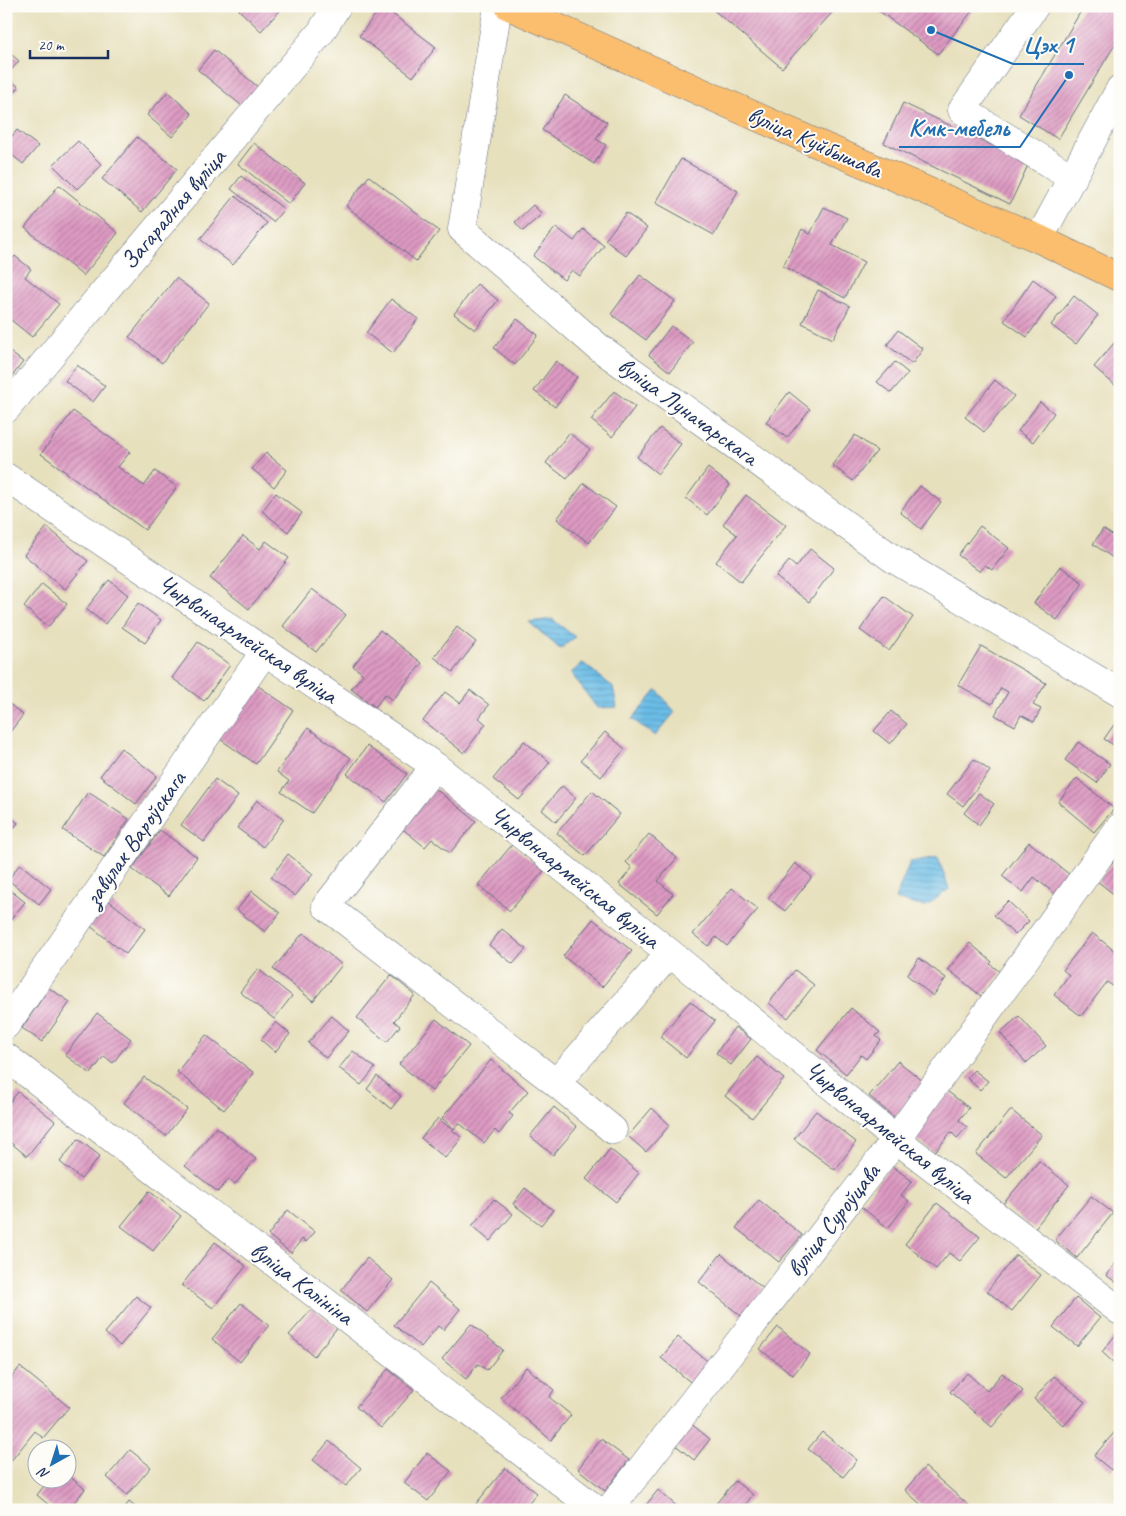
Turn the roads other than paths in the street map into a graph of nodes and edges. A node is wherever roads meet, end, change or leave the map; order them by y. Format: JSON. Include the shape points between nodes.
{"nodes":[{"id":1,"x":337,"y":6,"type":"edge"},
{"id":2,"x":498,"y":6,"type":"edge"},
{"id":3,"x":509,"y":6,"type":"edge"},
{"id":4,"x":1035,"y":6,"type":"edge"},
{"id":5,"x":1120,"y":90,"type":"edge"},
{"id":6,"x":1072,"y":178,"type":"junction"},
{"id":7,"x":1039,"y":239,"type":"junction"},
{"id":8,"x":1120,"y":278,"type":"edge"},
{"id":9,"x":6,"y":409,"type":"edge"},
{"id":10,"x":6,"y":477,"type":"edge"},
{"id":11,"x":265,"y":651,"type":"junction"},
{"id":12,"x":1120,"y":693,"type":"edge"},
{"id":13,"x":435,"y":766,"type":"junction"},
{"id":14,"x":1120,"y":827,"type":"edge"},
{"id":15,"x":670,"y":953,"type":"junction"},
{"id":16,"x":6,"y":1025,"type":"edge"},
{"id":17,"x":6,"y":1057,"type":"edge"},
{"id":18,"x":556,"y":1083,"type":"junction"},
{"id":19,"x":613,"y":1130,"type":"dead end"},
{"id":20,"x":896,"y":1139,"type":"junction"},
{"id":21,"x":1120,"y":1311,"type":"edge"},
{"id":22,"x":597,"y":1510,"type":"edge"},
{"id":23,"x":609,"y":1510,"type":"edge"}],
"edges":[{"from":1,"to":9,"type":"street","name":"Загарадная вуліца","via":[[320,32]]},
{"from":2,"to":12,"type":"street","name":"вуліца Луначарскага","via":[[462,229],[597,346],[892,558]]},
{"from":3,"to":7,"type":"main road","name":"вуліца Куйбышава"},
{"from":4,"to":6,"type":"street","via":[[962,110]]},
{"from":5,"to":6,"type":"street"},
{"from":6,"to":7,"type":"street"},
{"from":7,"to":8,"type":"main road","name":"вуліца Куйбышава"},
{"from":10,"to":11,"type":"street","name":"Чырвонаармейская вуліца"},
{"from":11,"to":13,"type":"street","name":"Чырвонаармейская вуліца"},
{"from":11,"to":16,"type":"street","name":"завулак Вароўскага"},
{"from":13,"to":15,"type":"street","name":"Чырвонаармейская вуліца"},
{"from":13,"to":18,"type":"street","via":[[326,906]]},
{"from":14,"to":20,"type":"street","name":"вуліца Суроўцава"},
{"from":15,"to":18,"type":"street"},
{"from":15,"to":20,"type":"street","name":"Чырвонаармейская вуліца"},
{"from":17,"to":22,"type":"street","name":"вуліца Калініна"},
{"from":18,"to":19,"type":"street"},
{"from":20,"to":21,"type":"street","name":"Чырвонаармейская вуліца"},
{"from":20,"to":23,"type":"street","name":"вуліца Суроўцава"}]}
